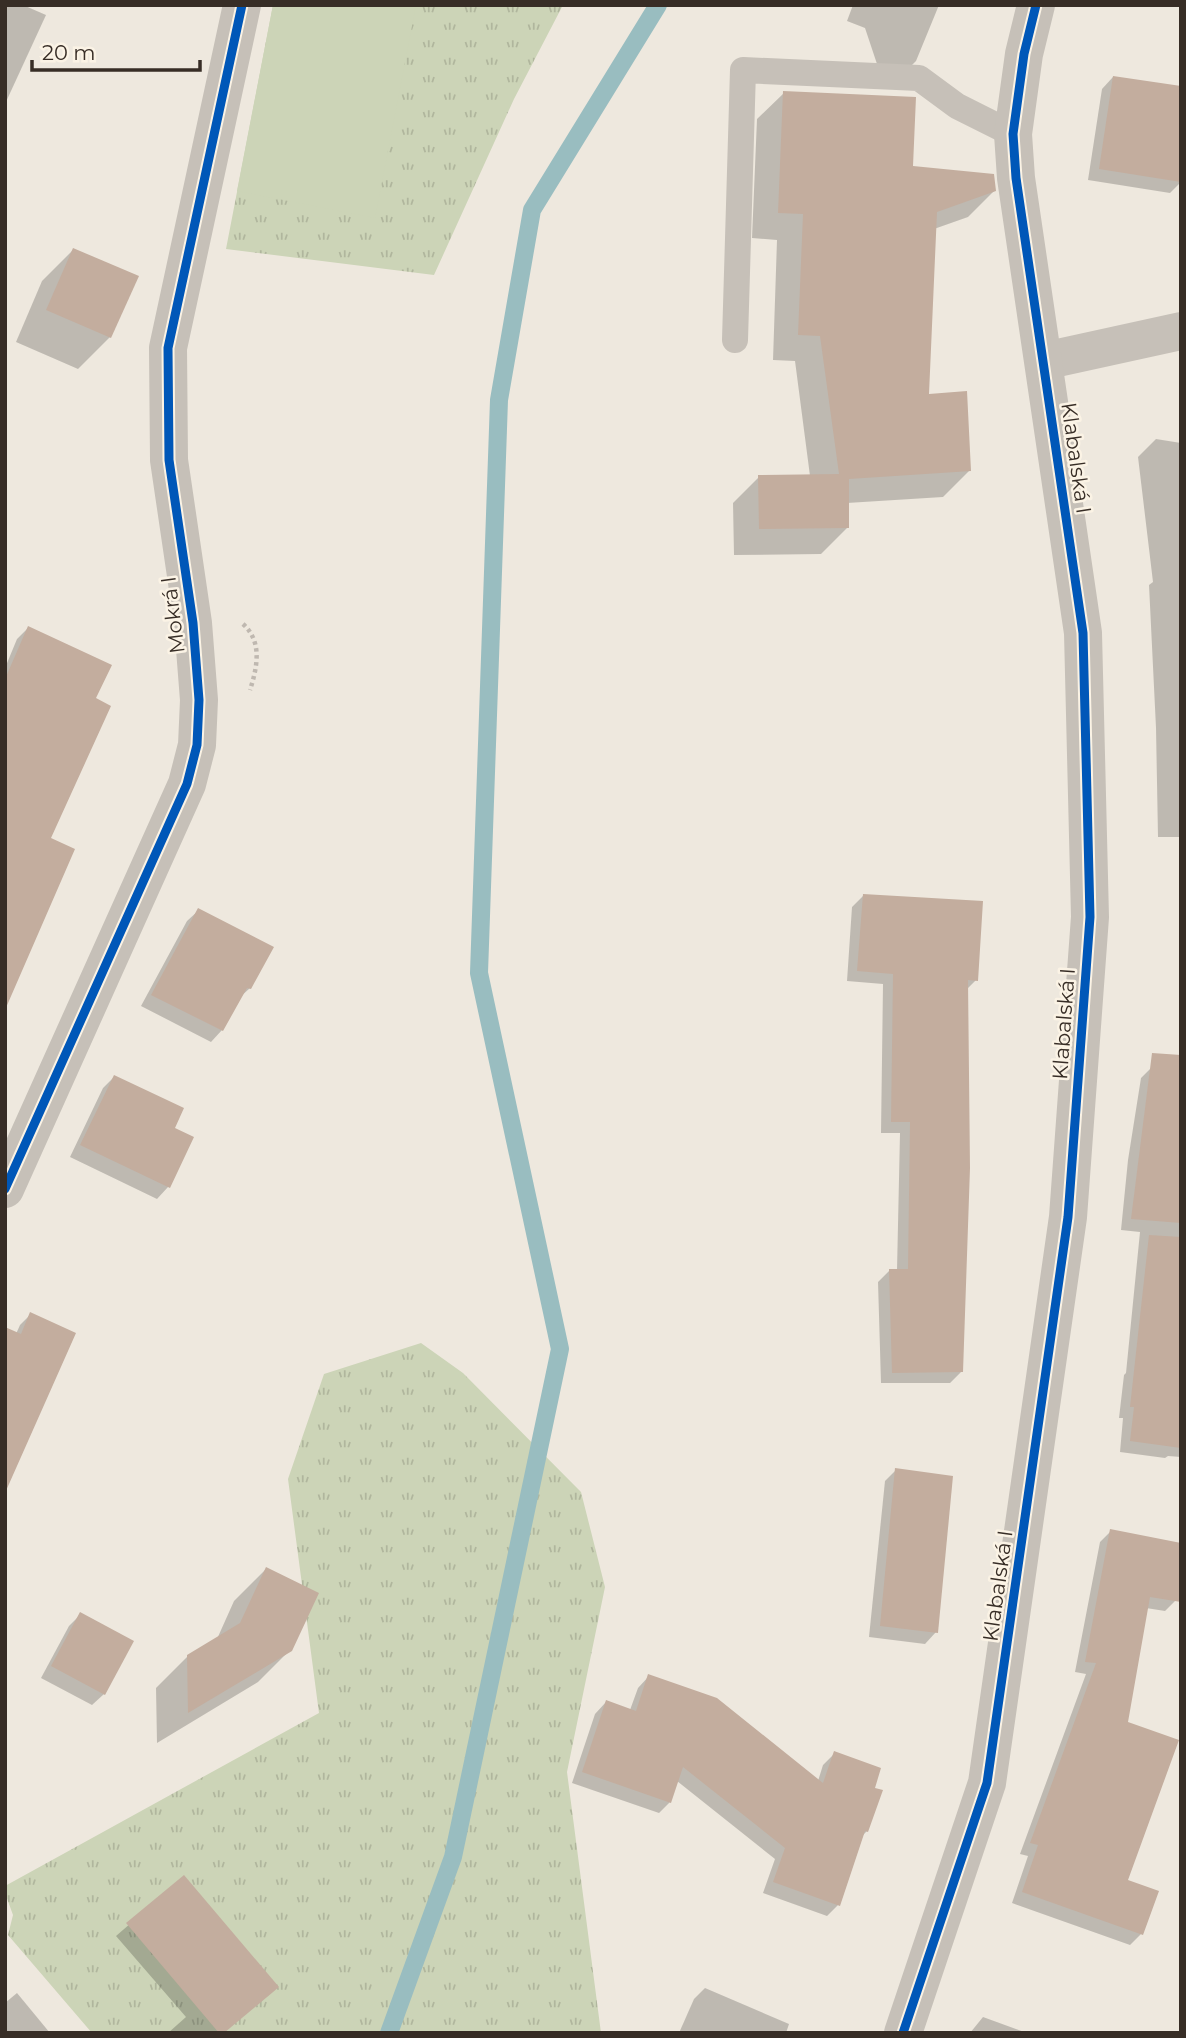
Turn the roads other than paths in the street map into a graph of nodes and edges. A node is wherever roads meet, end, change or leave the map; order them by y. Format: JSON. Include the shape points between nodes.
{"nodes":[{"id":1,"x":242,"y":5,"type":"edge"},
{"id":2,"x":1035,"y":5,"type":"edge"},
{"id":3,"x":1013,"y":135,"type":"junction"},
{"id":4,"x":1181,"y":331,"type":"edge"},
{"id":5,"x":735,"y":340,"type":"dead end"},
{"id":6,"x":1044,"y":361,"type":"junction"},
{"id":7,"x":5,"y":1189,"type":"edge"},
{"id":8,"x":903,"y":2033,"type":"edge"}],
"edges":[{"from":1,"to":7,"type":"street","name":"Mokrá I","via":[[168,348],[169,460],[193,623],[199,699],[197,745],[187,783]]},
{"from":2,"to":3,"type":"street","name":"Klabalská I"},
{"from":3,"to":5,"type":"lane","via":[[957,106],[919,78],[743,70]]},
{"from":3,"to":6,"type":"street","name":"Klabalská I"},
{"from":4,"to":6,"type":"street"},
{"from":6,"to":8,"type":"street","name":"Klabalská I","via":[[1083,633],[1090,916],[1068,1217],[987,1783]]}]}
